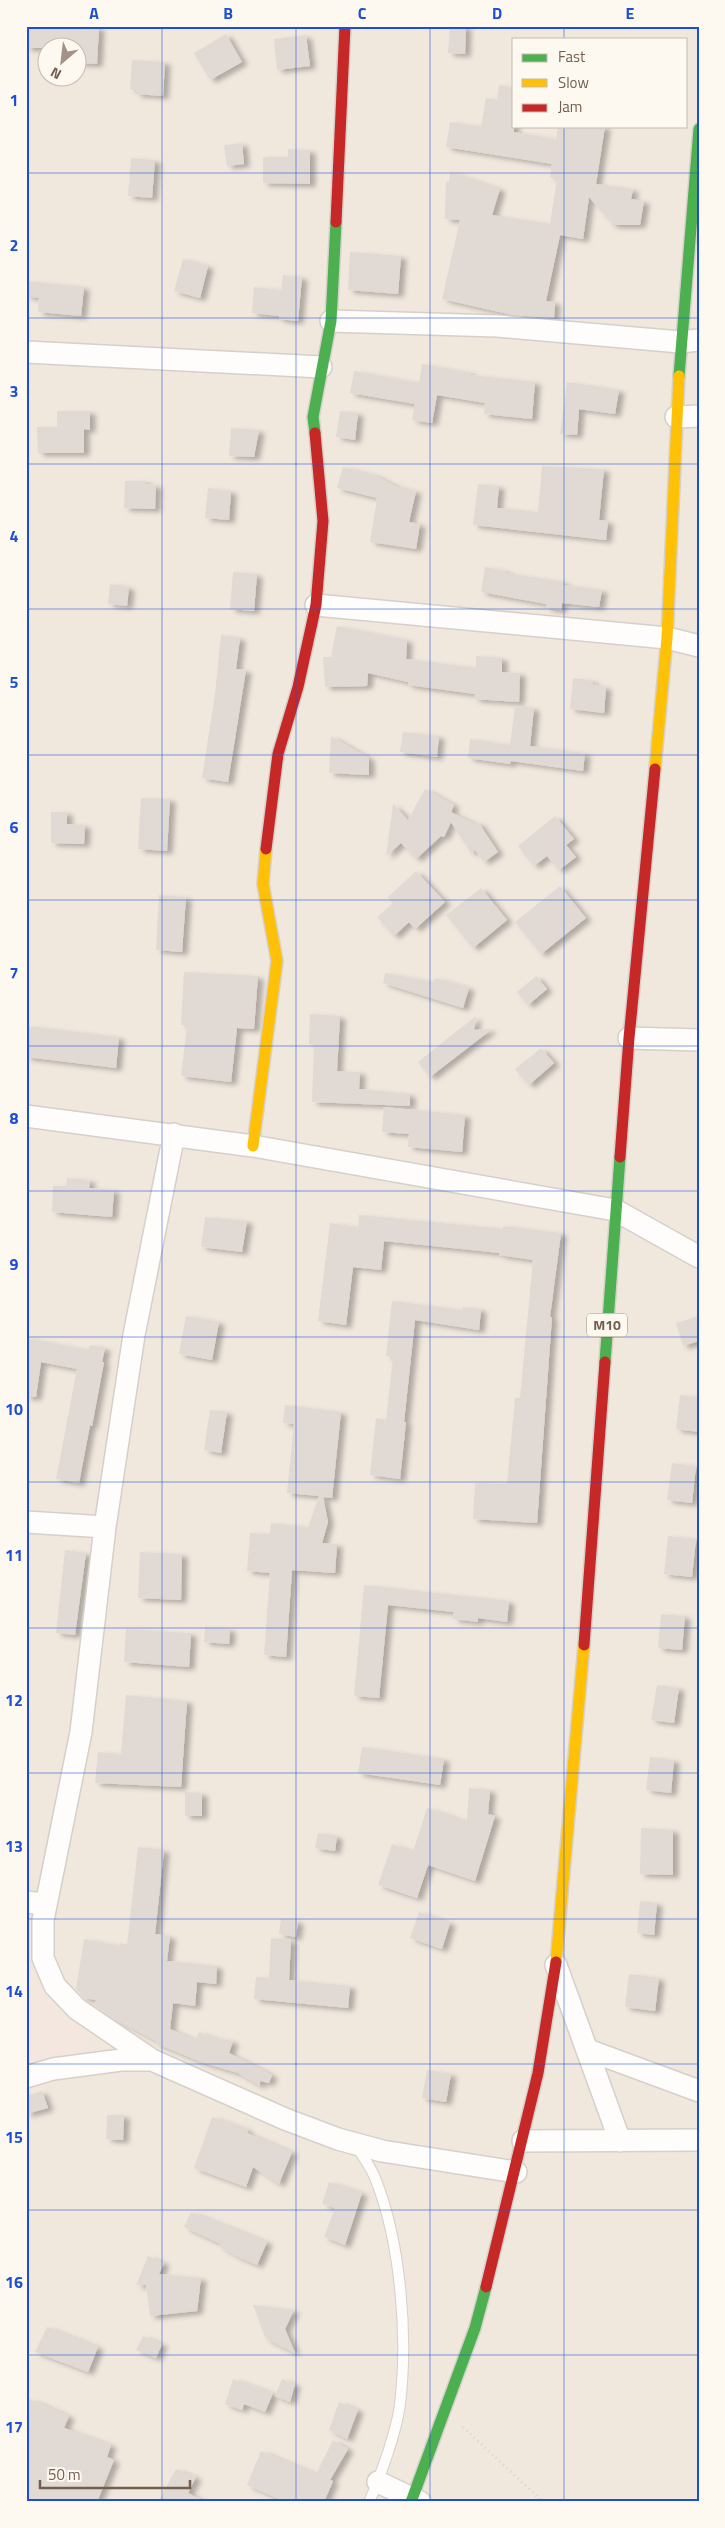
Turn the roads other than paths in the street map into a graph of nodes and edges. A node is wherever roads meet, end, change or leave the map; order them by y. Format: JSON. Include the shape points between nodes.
{"nodes":[{"id":1,"x":346,"y":26,"type":"edge"},
{"id":2,"x":699,"y":129,"type":"edge"},
{"id":3,"x":697,"y":174,"type":"edge"},
{"id":4,"x":331,"y":321,"type":"junction"},
{"id":5,"x":690,"y":341,"type":"edge"},
{"id":6,"x":26,"y":352,"type":"edge"},
{"id":7,"x":321,"y":367,"type":"junction"},
{"id":8,"x":699,"y":416,"type":"edge"},
{"id":9,"x":676,"y":417,"type":"junction"},
{"id":10,"x":316,"y":604,"type":"junction"},
{"id":11,"x":667,"y":638,"type":"junction"},
{"id":12,"x":699,"y":646,"type":"edge"},
{"id":13,"x":629,"y":1038,"type":"junction"},
{"id":14,"x":699,"y":1040,"type":"edge"},
{"id":15,"x":26,"y":1116,"type":"edge"},
{"id":16,"x":174,"y":1134,"type":"junction"},
{"id":17,"x":253,"y":1146,"type":"junction"},
{"id":18,"x":615,"y":1210,"type":"junction"},
{"id":19,"x":699,"y":1257,"type":"edge"},
{"id":20,"x":26,"y":1522,"type":"edge"},
{"id":21,"x":106,"y":1527,"type":"junction"},
{"id":22,"x":36,"y":1903,"type":"edge"},
{"id":23,"x":556,"y":1965,"type":"junction"},
{"id":24,"x":588,"y":2050,"type":"junction"},
{"id":25,"x":152,"y":2060,"type":"junction"},
{"id":26,"x":26,"y":2077,"type":"edge"},
{"id":27,"x":699,"y":2091,"type":"edge"},
{"id":28,"x":699,"y":2140,"type":"edge"},
{"id":29,"x":620,"y":2141,"type":"junction"},
{"id":30,"x":523,"y":2142,"type":"junction"},
{"id":31,"x":355,"y":2144,"type":"junction"},
{"id":32,"x":516,"y":2172,"type":"junction"},
{"id":33,"x":378,"y":2482,"type":"junction"},
{"id":34,"x":415,"y":2500,"type":"edge"},
{"id":35,"x":369,"y":2502,"type":"edge"}],
"edges":[{"from":1,"to":4,"type":"main road"},
{"from":2,"to":3,"type":"main road","number":"M10"},
{"from":3,"to":5,"type":"main road","number":"M10"},
{"from":4,"to":5,"type":"street","via":[[497,326]]},
{"from":4,"to":7,"type":"main road"},
{"from":5,"to":9,"type":"main road","number":"M10"},
{"from":6,"to":7,"type":"street"},
{"from":7,"to":10,"type":"main road","via":[[313,417],[323,521]]},
{"from":8,"to":9,"type":"street"},
{"from":9,"to":11,"type":"main road","number":"M10"},
{"from":10,"to":11,"type":"street"},
{"from":10,"to":17,"type":"main road","via":[[298,687],[278,754],[267,833],[263,884],[277,961]]},
{"from":11,"to":12,"type":"street"},
{"from":11,"to":13,"type":"main road","number":"M10"},
{"from":13,"to":14,"type":"street"},
{"from":13,"to":18,"type":"main road","number":"M10"},
{"from":15,"to":16,"type":"street"},
{"from":16,"to":17,"type":"street"},
{"from":16,"to":21,"type":"street","via":[[134,1335]]},
{"from":17,"to":18,"type":"street"},
{"from":18,"to":19,"type":"street"},
{"from":18,"to":23,"type":"main road","number":"M10","via":[[581,1692]]},
{"from":20,"to":21,"type":"street"},
{"from":21,"to":22,"type":"street","via":[[81,1732]]},
{"from":22,"to":25,"type":"street","via":[[42,1920],[43,1958],[55,1986],[77,2009]]},
{"from":23,"to":24,"type":"street"},
{"from":23,"to":30,"type":"main road","number":"M10"},
{"from":24,"to":27,"type":"street"},
{"from":24,"to":29,"type":"street"},
{"from":25,"to":26,"type":"street","via":[[71,2066]]},
{"from":25,"to":31,"type":"street","via":[[285,2119]]},
{"from":28,"to":29,"type":"street"},
{"from":29,"to":30,"type":"street"},
{"from":30,"to":32,"type":"main road","number":"M10"},
{"from":31,"to":32,"type":"street"},
{"from":31,"to":33,"type":"lane","via":[[377,2181],[388,2215],[404,2317],[400,2406]]},
{"from":32,"to":34,"type":"main road","number":"M10","via":[[475,2328]]},
{"from":33,"to":34,"type":"street"},
{"from":33,"to":35,"type":"lane"}]}
